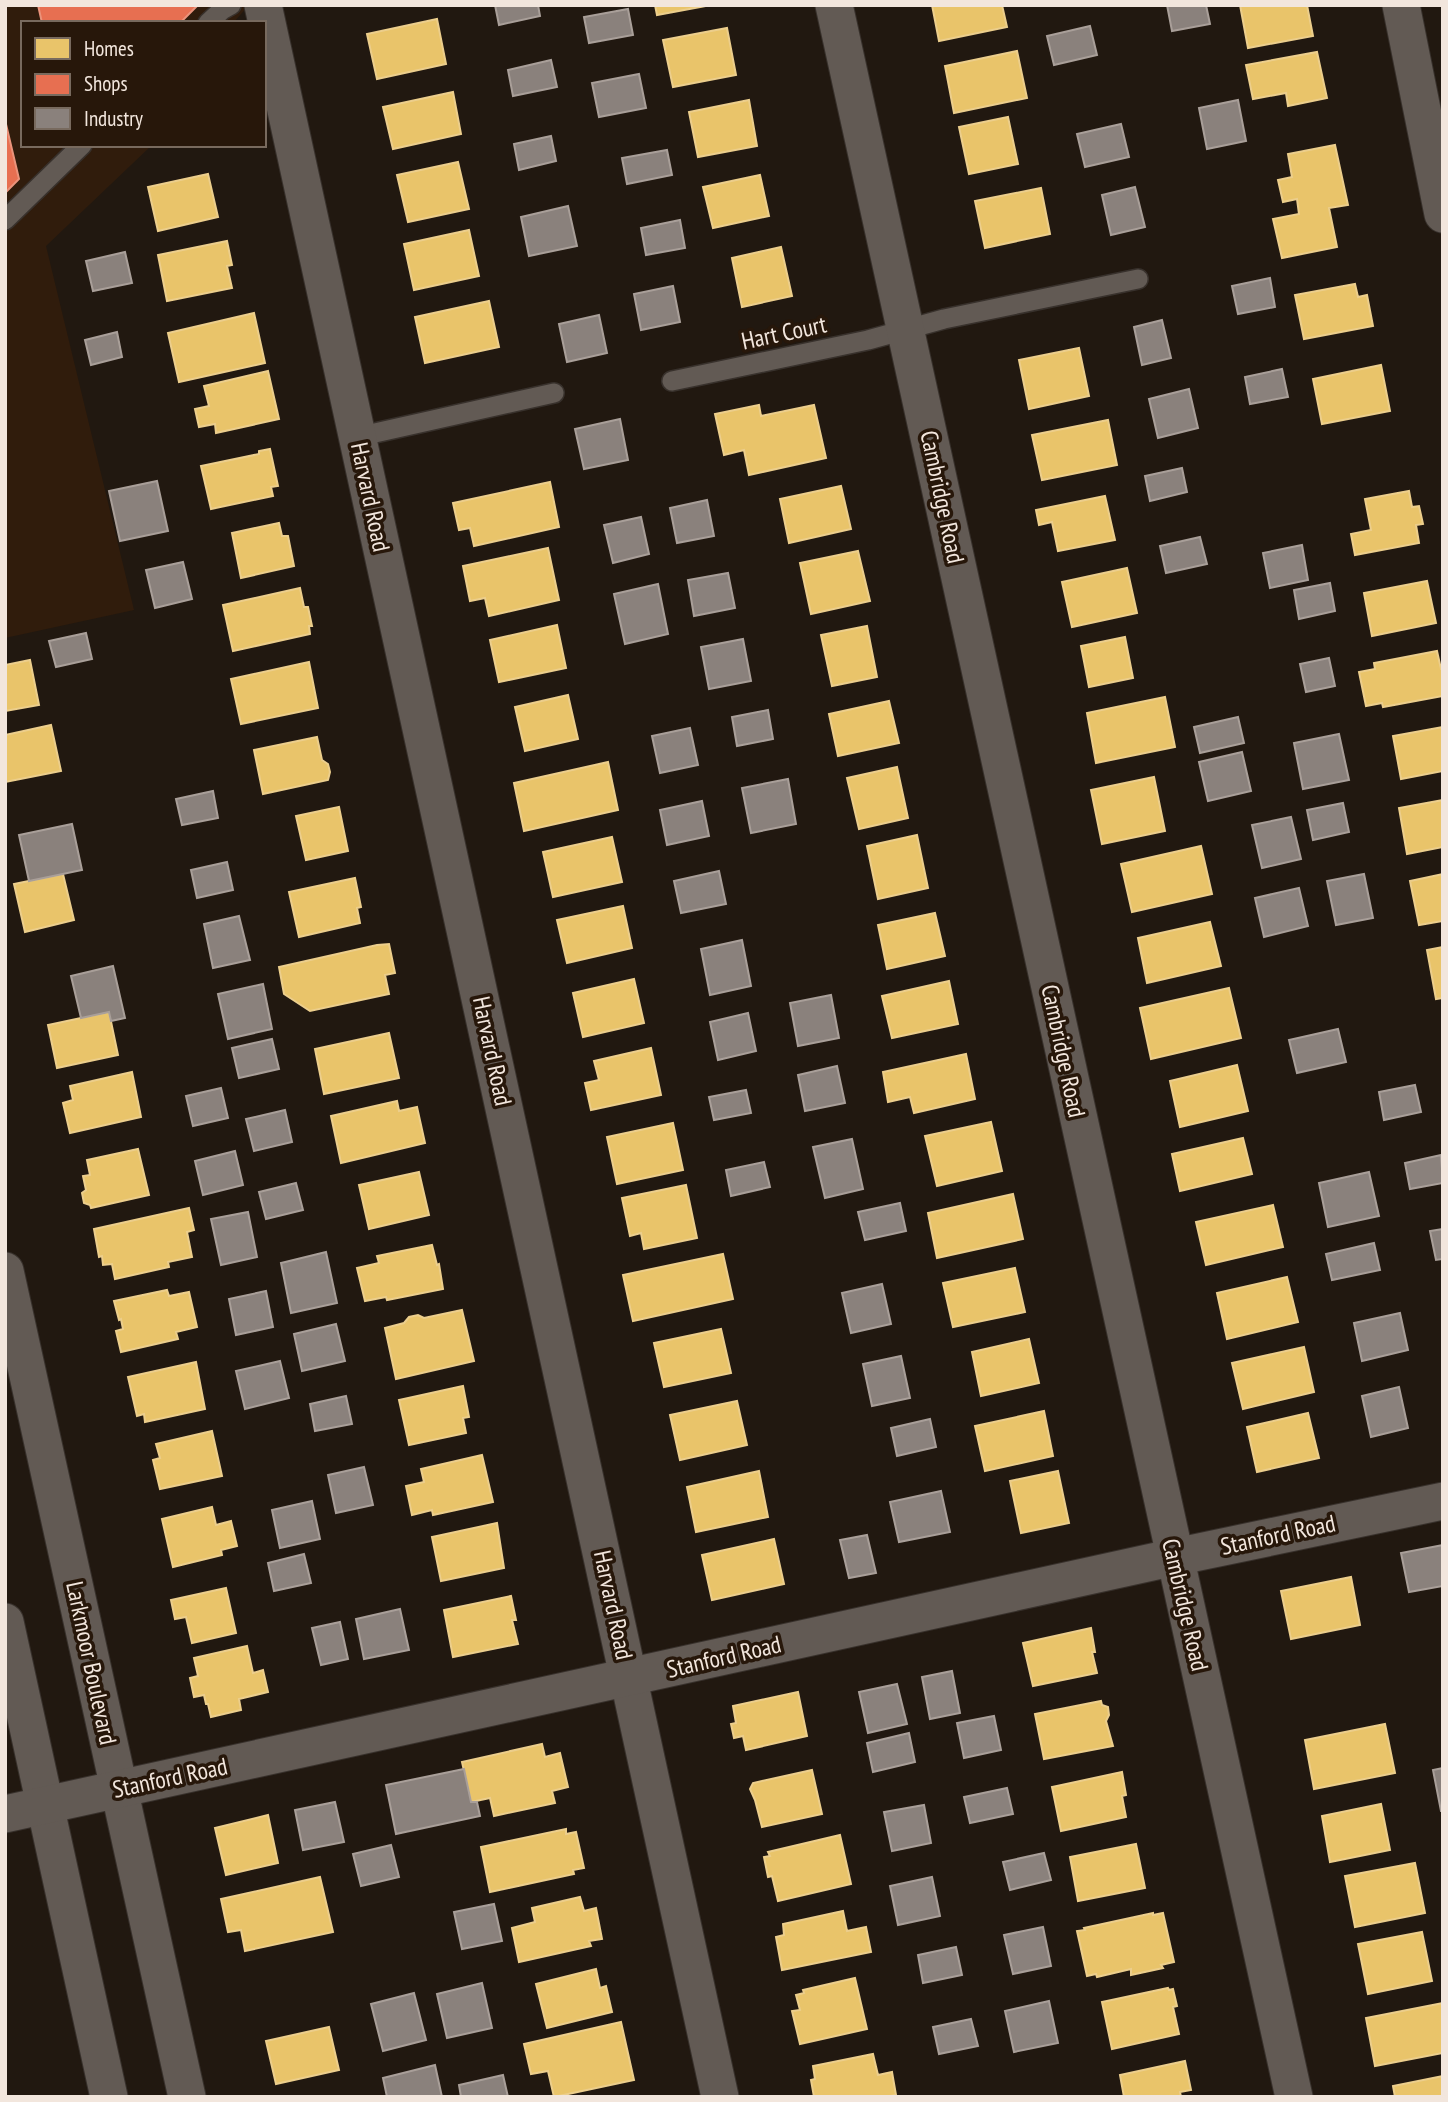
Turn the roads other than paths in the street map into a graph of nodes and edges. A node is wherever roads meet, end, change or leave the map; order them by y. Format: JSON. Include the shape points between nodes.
{"nodes":[{"id":1,"x":231,"y":5,"type":"edge"},
{"id":2,"x":834,"y":5,"type":"edge"},
{"id":3,"x":1401,"y":5,"type":"edge"},
{"id":4,"x":210,"y":21,"type":"edge"},
{"id":5,"x":266,"y":23,"type":"edge"},
{"id":6,"x":80,"y":147,"type":"edge"},
{"id":7,"x":1443,"y":214,"type":"edge"},
{"id":8,"x":5,"y":220,"type":"edge"},
{"id":9,"x":1138,"y":279,"type":"dead end"},
{"id":10,"x":905,"y":330,"type":"junction"},
{"id":11,"x":672,"y":381,"type":"dead end"},
{"id":12,"x":554,"y":393,"type":"dead end"},
{"id":13,"x":357,"y":437,"type":"junction"},
{"id":14,"x":5,"y":1271,"type":"edge"},
{"id":15,"x":1443,"y":1500,"type":"edge"},
{"id":16,"x":1175,"y":1557,"type":"junction"},
{"id":17,"x":5,"y":1622,"type":"edge"},
{"id":18,"x":629,"y":1678,"type":"junction"},
{"id":19,"x":118,"y":1789,"type":"junction"},
{"id":20,"x":45,"y":1804,"type":"junction"},
{"id":21,"x":5,"y":1814,"type":"edge"},
{"id":22,"x":109,"y":2097,"type":"edge"},
{"id":23,"x":187,"y":2097,"type":"edge"},
{"id":24,"x":720,"y":2097,"type":"edge"},
{"id":25,"x":1294,"y":2097,"type":"edge"}],
"edges":[{"from":1,"to":4,"type":"lane"},
{"from":2,"to":10,"type":"street","name":"Cambridge Road"},
{"from":3,"to":7,"type":"street"},
{"from":5,"to":13,"type":"street","name":"Harvard Road"},
{"from":6,"to":8,"type":"lane"},
{"from":9,"to":10,"type":"lane","name":"Hart Court"},
{"from":10,"to":11,"type":"lane","name":"Hart Court"},
{"from":10,"to":16,"type":"street","name":"Cambridge Road"},
{"from":12,"to":13,"type":"lane"},
{"from":13,"to":18,"type":"street","name":"Harvard Road"},
{"from":14,"to":19,"type":"street","name":"Larkmoor Boulevard"},
{"from":15,"to":16,"type":"street","name":"Stanford Road"},
{"from":16,"to":18,"type":"street","name":"Stanford Road"},
{"from":16,"to":25,"type":"street","name":"Cambridge Road"},
{"from":17,"to":20,"type":"street"},
{"from":18,"to":19,"type":"street","name":"Stanford Road"},
{"from":18,"to":24,"type":"street","name":"Harvard Road"},
{"from":19,"to":20,"type":"street","name":"Stanford Road"},
{"from":19,"to":23,"type":"street","name":"Larkmoor Boulevard"},
{"from":20,"to":21,"type":"street","name":"Stanford Road"},
{"from":20,"to":22,"type":"street"}]}
